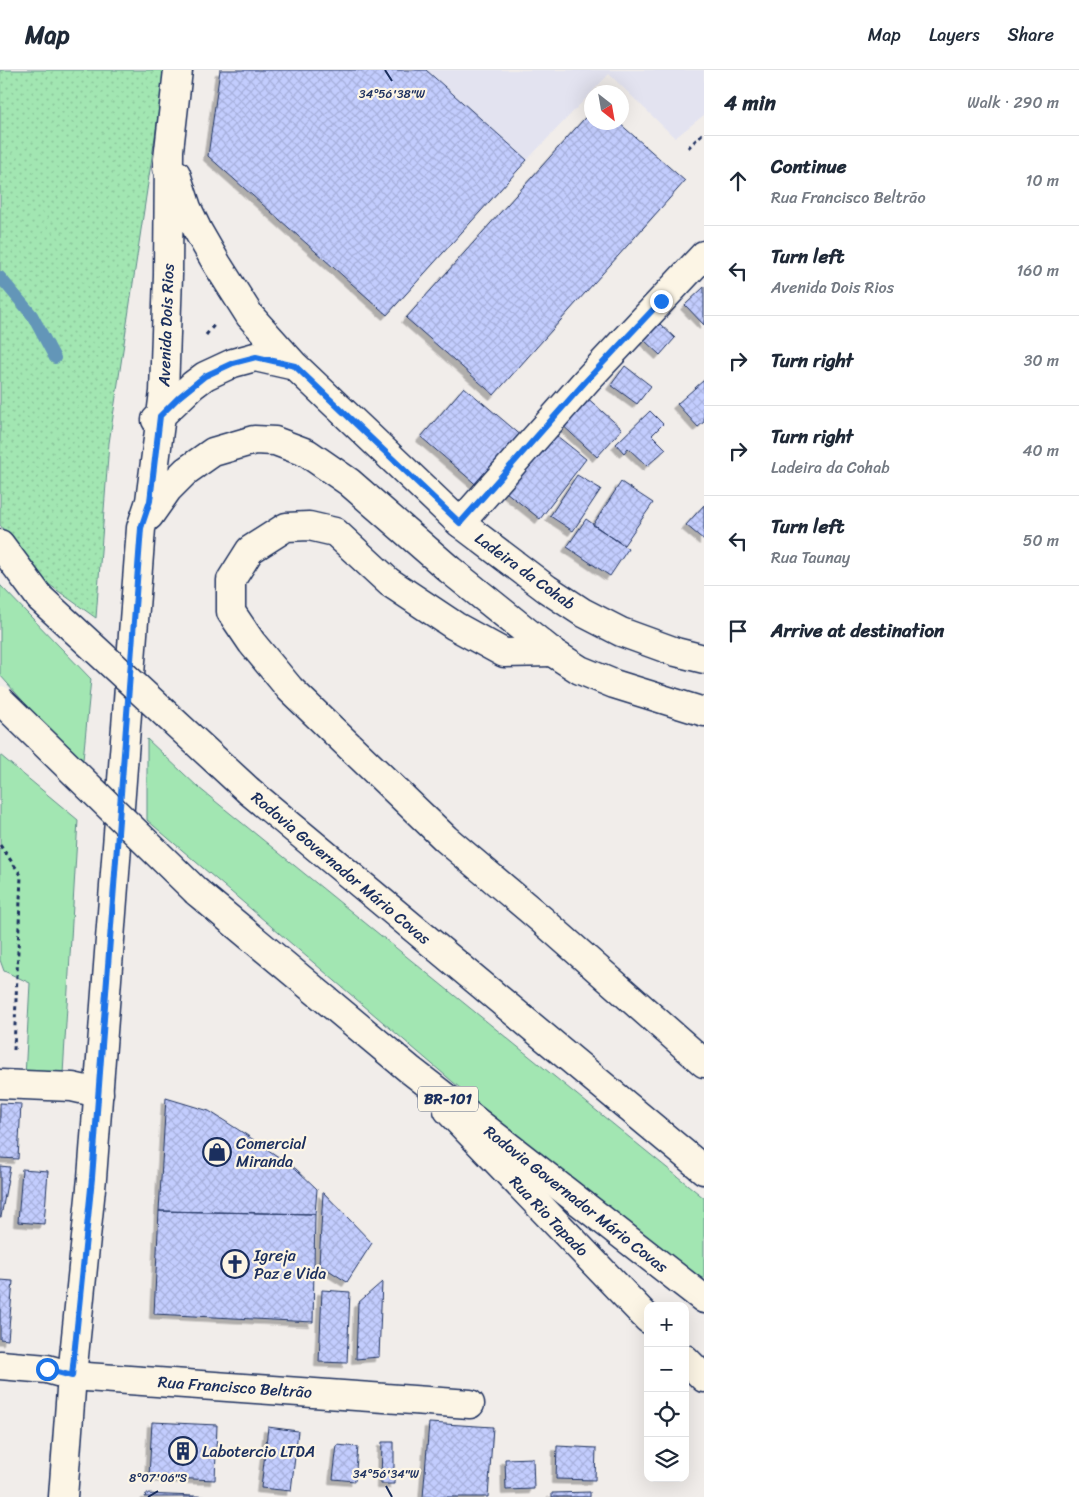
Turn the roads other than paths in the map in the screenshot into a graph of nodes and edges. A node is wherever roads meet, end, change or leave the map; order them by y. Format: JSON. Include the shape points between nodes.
{"nodes":[{"id":1,"x":178,"y":70,"type":"edge"},
{"id":2,"x":169,"y":151,"type":"junction"},
{"id":3,"x":704,"y":255,"type":"edge"},
{"id":4,"x":295,"y":366,"type":"junction"},
{"id":5,"x":160,"y":416,"type":"junction"},
{"id":6,"x":142,"y":437,"type":"junction"},
{"id":7,"x":460,"y":523,"type":"junction"},
{"id":8,"x":141,"y":528,"type":"junction"},
{"id":9,"x":0,"y":544,"type":"edge"},
{"id":10,"x":552,"y":652,"type":"junction"},
{"id":11,"x":704,"y":659,"type":"edge"},
{"id":12,"x":0,"y":700,"type":"edge"},
{"id":13,"x":704,"y":712,"type":"edge"},
{"id":14,"x":704,"y":1063,"type":"edge"},
{"id":15,"x":409,"y":1069,"type":"junction"},
{"id":16,"x":7,"y":1085,"type":"edge"},
{"id":17,"x":99,"y":1093,"type":"junction"},
{"id":18,"x":704,"y":1170,"type":"edge"},
{"id":19,"x":704,"y":1299,"type":"edge"},
{"id":20,"x":644,"y":1315,"type":"edge"},
{"id":21,"x":689,"y":1363,"type":"edge"},
{"id":22,"x":0,"y":1365,"type":"edge"},
{"id":23,"x":72,"y":1376,"type":"junction"},
{"id":24,"x":704,"y":1378,"type":"edge"},
{"id":25,"x":470,"y":1404,"type":"dead end"},
{"id":26,"x":63,"y":1497,"type":"edge"}],
"edges":[{"from":1,"to":2,"type":"main road","name":"Avenida Dois Rios"},
{"from":2,"to":4,"type":"main road","name":"Ladeira da Cohab","via":[[188,208],[217,264],[250,316]]},
{"from":2,"to":5,"type":"main road","name":"Avenida Dois Rios","via":[[164,392]]},
{"from":2,"to":6,"type":"main road","name":"Avenida Dois Rios","via":[[153,269]]},
{"from":3,"to":7,"type":"main road"},
{"from":4,"to":5,"type":"main road","via":[[256,357],[233,363],[193,384]]},
{"from":4,"to":7,"type":"main road","name":"Ladeira da Cohab"},
{"from":5,"to":6,"type":"main road"},
{"from":5,"to":8,"type":"main road","name":"Avenida Dois Rios","via":[[150,501]]},
{"from":6,"to":8,"type":"main road","name":"Avenida Dois Rios","via":[[136,499]]},
{"from":7,"to":11,"type":"main road","name":"Ladeira da Cohab","via":[[582,612],[621,632]]},
{"from":8,"to":10,"type":"main road","via":[[168,489],[213,452],[254,440],[275,441],[307,454],[349,482],[450,570]]},
{"from":8,"to":17,"type":"main road","name":"Avenida Dois Rios"},
{"from":9,"to":18,"type":"main road","name":"Rodovia Governador Mário Covas","bridge":true,"via":[[40,598],[248,791]]},
{"from":10,"to":13,"type":"main road","via":[[580,670],[614,684]]},
{"from":10,"to":14,"type":"main road","via":[[504,653],[455,626],[389,582],[335,532],[308,526],[286,527],[250,550],[231,580],[231,612],[290,689],[446,839]]},
{"from":12,"to":15,"type":"main road","name":"Rodovia Governador Mário Covas","number":"BR-101","bridge":true,"via":[[197,892]]},
{"from":15,"to":19,"type":"main road","name":"Rodovia Governador Mário Covas","number":"BR-101"},
{"from":15,"to":20,"type":"main road","name":"Rua Rio Tapado"},
{"from":16,"to":17,"type":"main road","via":[[72,1087]]},
{"from":17,"to":23,"type":"main road","name":"Avenida Dois Rios"},
{"from":21,"to":24,"type":"main road"},
{"from":22,"to":23,"type":"main road","name":"Rua Francisco Beltrão","via":[[47,1369]]},
{"from":23,"to":25,"type":"main road","name":"Rua Francisco Beltrão"},
{"from":23,"to":26,"type":"main road","name":"Avenida Dois Rios"}]}
